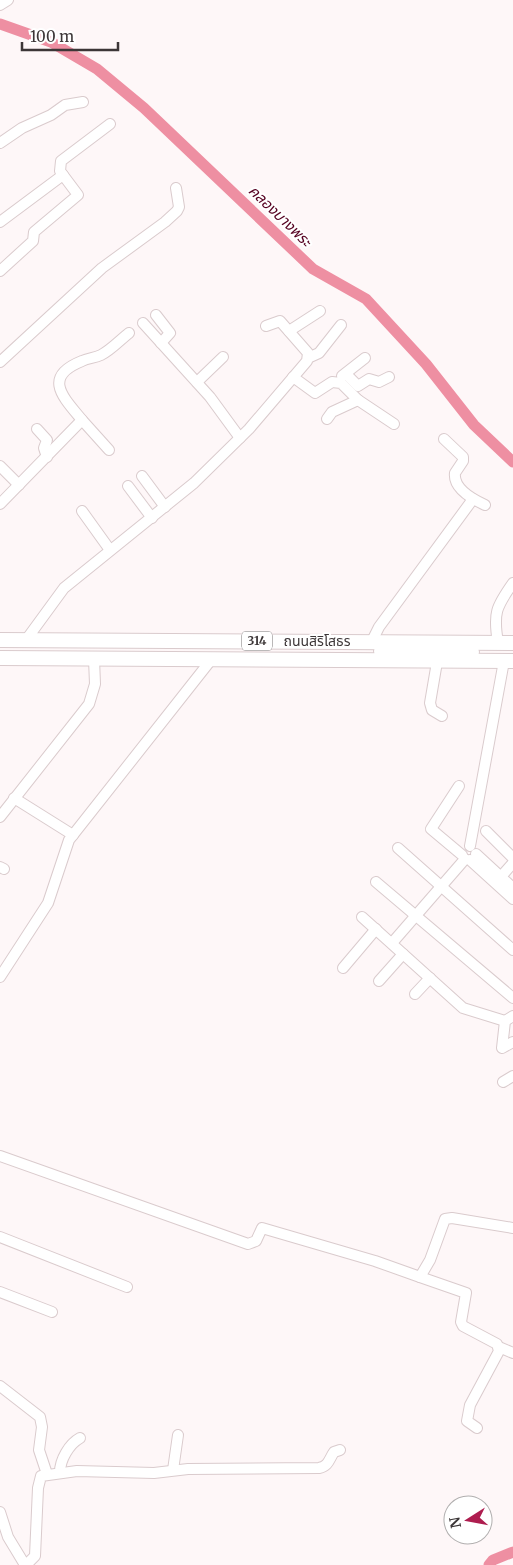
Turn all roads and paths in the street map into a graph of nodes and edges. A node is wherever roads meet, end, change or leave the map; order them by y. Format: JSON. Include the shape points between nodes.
{"nodes":[{"id":1,"x":8,"y":0,"type":"edge"},
{"id":2,"x":0,"y":6,"type":"edge"},
{"id":3,"x":82,"y":102,"type":"dead end"},
{"id":4,"x":110,"y":124,"type":"dead end"},
{"id":5,"x":0,"y":143,"type":"edge"},
{"id":6,"x":63,"y":175,"type":"junction"},
{"id":7,"x":176,"y":188,"type":"dead end"},
{"id":8,"x":0,"y":222,"type":"edge"},
{"id":9,"x":0,"y":271,"type":"edge"},
{"id":10,"x":320,"y":311,"type":"dead end"},
{"id":11,"x":156,"y":315,"type":"dead end"},
{"id":12,"x":143,"y":323,"type":"dead end"},
{"id":13,"x":341,"y":325,"type":"dead end"},
{"id":14,"x":266,"y":326,"type":"dead end"},
{"id":15,"x":289,"y":331,"type":"junction"},
{"id":16,"x":129,"y":334,"type":"dead end"},
{"id":17,"x":161,"y":343,"type":"junction"},
{"id":18,"x":223,"y":357,"type":"dead end"},
{"id":19,"x":308,"y":358,"type":"junction"},
{"id":20,"x":365,"y":358,"type":"dead end"},
{"id":21,"x":0,"y":362,"type":"edge"},
{"id":22,"x":346,"y":374,"type":"junction"},
{"id":23,"x":293,"y":377,"type":"junction"},
{"id":24,"x":389,"y":377,"type":"dead end"},
{"id":25,"x":197,"y":382,"type":"junction"},
{"id":26,"x":335,"y":382,"type":"junction"},
{"id":27,"x":358,"y":400,"type":"junction"},
{"id":28,"x":328,"y":419,"type":"dead end"},
{"id":29,"x":82,"y":420,"type":"junction"},
{"id":30,"x":394,"y":424,"type":"dead end"},
{"id":31,"x":37,"y":428,"type":"dead end"},
{"id":32,"x":240,"y":438,"type":"junction"},
{"id":33,"x":444,"y":439,"type":"dead end"},
{"id":34,"x":109,"y":450,"type":"dead end"},
{"id":35,"x":47,"y":456,"type":"junction"},
{"id":36,"x":0,"y":466,"type":"edge"},
{"id":37,"x":142,"y":476,"type":"dead end"},
{"id":38,"x":19,"y":485,"type":"junction"},
{"id":39,"x":128,"y":486,"type":"dead end"},
{"id":40,"x":473,"y":500,"type":"junction"},
{"id":41,"x":0,"y":504,"type":"edge"},
{"id":42,"x":485,"y":504,"type":"dead end"},
{"id":43,"x":166,"y":507,"type":"junction"},
{"id":44,"x":82,"y":511,"type":"dead end"},
{"id":45,"x":152,"y":518,"type":"junction"},
{"id":46,"x":110,"y":550,"type":"junction"},
{"id":47,"x":513,"y":583,"type":"edge"},
{"id":48,"x":0,"y":640,"type":"edge"},
{"id":49,"x":26,"y":640,"type":"junction"},
{"id":50,"x":372,"y":641,"type":"junction"},
{"id":51,"x":513,"y":643,"type":"edge"},
{"id":52,"x":494,"y":647,"type":"junction"},
{"id":53,"x":0,"y":658,"type":"edge"},
{"id":54,"x":510,"y":658,"type":"edge"},
{"id":55,"x":94,"y":659,"type":"junction"},
{"id":56,"x":211,"y":660,"type":"junction"},
{"id":57,"x":282,"y":660,"type":"junction"},
{"id":58,"x":437,"y":662,"type":"junction"},
{"id":59,"x":442,"y":716,"type":"dead end"},
{"id":60,"x":459,"y":786,"type":"dead end"},
{"id":61,"x":14,"y":798,"type":"junction"},
{"id":62,"x":0,"y":817,"type":"edge"},
{"id":63,"x":486,"y":831,"type":"dead end"},
{"id":64,"x":73,"y":835,"type":"junction"},
{"id":65,"x":398,"y":848,"type":"dead end"},
{"id":66,"x":469,"y":855,"type":"junction"},
{"id":67,"x":513,"y":858,"type":"edge"},
{"id":68,"x":513,"y":862,"type":"edge"},
{"id":69,"x":498,"y":880,"type":"junction"},
{"id":70,"x":376,"y":882,"type":"dead end"},
{"id":71,"x":440,"y":886,"type":"junction"},
{"id":72,"x":513,"y":888,"type":"edge"},
{"id":73,"x":513,"y":899,"type":"edge"},
{"id":74,"x":362,"y":916,"type":"dead end"},
{"id":75,"x":415,"y":916,"type":"junction"},
{"id":76,"x":376,"y":929,"type":"junction"},
{"id":77,"x":392,"y":943,"type":"junction"},
{"id":78,"x":513,"y":950,"type":"edge"},
{"id":79,"x":403,"y":954,"type":"junction"},
{"id":80,"x":342,"y":968,"type":"dead end"},
{"id":81,"x":0,"y":977,"type":"edge"},
{"id":82,"x":430,"y":978,"type":"junction"},
{"id":83,"x":379,"y":981,"type":"dead end"},
{"id":84,"x":415,"y":994,"type":"dead end"},
{"id":85,"x":513,"y":998,"type":"edge"},
{"id":86,"x":509,"y":1018,"type":"edge"},
{"id":87,"x":513,"y":1042,"type":"edge"},
{"id":88,"x":513,"y":1076,"type":"edge"},
{"id":89,"x":503,"y":1082,"type":"dead end"},
{"id":90,"x":0,"y":1156,"type":"edge"},
{"id":91,"x":513,"y":1228,"type":"edge"},
{"id":92,"x":0,"y":1237,"type":"edge"},
{"id":93,"x":420,"y":1277,"type":"junction"},
{"id":94,"x":127,"y":1287,"type":"dead end"},
{"id":95,"x":0,"y":1292,"type":"edge"},
{"id":96,"x":52,"y":1312,"type":"dead end"},
{"id":97,"x":499,"y":1347,"type":"junction"},
{"id":98,"x":513,"y":1353,"type":"edge"},
{"id":99,"x":0,"y":1386,"type":"edge"},
{"id":100,"x":477,"y":1428,"type":"dead end"},
{"id":101,"x":178,"y":1435,"type":"dead end"},
{"id":102,"x":80,"y":1438,"type":"dead end"},
{"id":103,"x":340,"y":1450,"type":"dead end"},
{"id":104,"x":174,"y":1470,"type":"junction"},
{"id":105,"x":60,"y":1472,"type":"junction"},
{"id":106,"x":47,"y":1474,"type":"junction"},
{"id":107,"x":1,"y":1524,"type":"edge"},
{"id":108,"x":26,"y":1565,"type":"edge"}],
"edges":[{"from":1,"to":2,"type":"street"},
{"from":3,"to":5,"type":"street","via":[[65,105]]},
{"from":4,"to":6,"type":"street","via":[[60,161],[58,169]]},
{"from":6,"to":8,"type":"street"},
{"from":6,"to":9,"type":"street","via":[[78,195],[34,232],[33,241]]},
{"from":7,"to":21,"type":"street","via":[[177,211],[102,268]]},
{"from":10,"to":15,"type":"street"},
{"from":11,"to":17,"type":"street","via":[[170,333]]},
{"from":12,"to":17,"type":"street"},
{"from":13,"to":19,"type":"street","via":[[319,353]]},
{"from":14,"to":15,"type":"street","via":[[278,321]]},
{"from":15,"to":19,"type":"street","via":[[308,352]]},
{"from":16,"to":29,"type":"street","via":[[102,355],[71,366],[59,378],[62,396]]},
{"from":17,"to":25,"type":"street"},
{"from":18,"to":25,"type":"street"},
{"from":19,"to":23,"type":"street"},
{"from":20,"to":22,"type":"street"},
{"from":22,"to":24,"type":"street","via":[[358,386],[369,379],[379,382]]},
{"from":22,"to":26,"type":"street"},
{"from":23,"to":26,"type":"street","via":[[315,393]]},
{"from":23,"to":32,"type":"street"},
{"from":25,"to":32,"type":"street"},
{"from":26,"to":27,"type":"street","via":[[341,383]]},
{"from":27,"to":28,"type":"street","via":[[332,412]]},
{"from":27,"to":30,"type":"street"},
{"from":29,"to":34,"type":"street"},
{"from":29,"to":35,"type":"street"},
{"from":31,"to":35,"type":"street","via":[[46,440]]},
{"from":32,"to":43,"type":"street"},
{"from":33,"to":40,"type":"street","via":[[463,456],[454,476]]},
{"from":35,"to":38,"type":"street"},
{"from":36,"to":38,"type":"street"},
{"from":37,"to":43,"type":"street"},
{"from":38,"to":41,"type":"street"},
{"from":39,"to":45,"type":"street"},
{"from":40,"to":42,"type":"street"},
{"from":40,"to":50,"type":"street"},
{"from":43,"to":45,"type":"street"},
{"from":44,"to":46,"type":"street"},
{"from":45,"to":46,"type":"street"},
{"from":46,"to":49,"type":"street","via":[[64,588]]},
{"from":47,"to":52,"type":"street","via":[[495,612]]},
{"from":48,"to":49,"type":"highway","name":"ถนนสิริโสธร","number":"314"},
{"from":49,"to":50,"type":"highway","name":"ถนนสิริโสธร","number":"314"},
{"from":50,"to":52,"type":"highway","name":"ถนนสิริโสธร","number":"314"},
{"from":51,"to":52,"type":"highway","name":"ถนนสิริโสธร","number":"314"},
{"from":52,"to":54,"type":"highway"},
{"from":52,"to":57,"type":"highway","via":[[378,651]]},
{"from":53,"to":55,"type":"highway","name":"ถนนสิริโสธร","number":"314"},
{"from":54,"to":58,"type":"highway","name":"ถนนสิริโสธร","number":"314"},
{"from":54,"to":66,"type":"street"},
{"from":55,"to":56,"type":"highway","name":"ถนนสิริโสธร","number":"314"},
{"from":55,"to":61,"type":"street","via":[[95,684],[89,704]]},
{"from":56,"to":57,"type":"highway","name":"ถนนสิริโสธร","number":"314"},
{"from":56,"to":64,"type":"street"},
{"from":57,"to":58,"type":"highway","name":"ถนนสิริโสธร","number":"314"},
{"from":58,"to":59,"type":"street","via":[[430,704],[432,710]]},
{"from":60,"to":66,"type":"street","via":[[431,829]]},
{"from":61,"to":62,"type":"street"},
{"from":61,"to":64,"type":"street"},
{"from":63,"to":67,"type":"street"},
{"from":64,"to":81,"type":"street","via":[[48,902]]},
{"from":65,"to":71,"type":"street"},
{"from":66,"to":69,"type":"street"},
{"from":66,"to":71,"type":"street"},
{"from":68,"to":69,"type":"street"},
{"from":69,"to":72,"type":"street"},
{"from":69,"to":73,"type":"street"},
{"from":70,"to":75,"type":"street"},
{"from":71,"to":75,"type":"street"},
{"from":71,"to":78,"type":"street"},
{"from":74,"to":76,"type":"street"},
{"from":75,"to":77,"type":"street"},
{"from":75,"to":85,"type":"street"},
{"from":76,"to":77,"type":"street"},
{"from":76,"to":80,"type":"street"},
{"from":77,"to":79,"type":"street"},
{"from":79,"to":82,"type":"street"},
{"from":79,"to":83,"type":"street"},
{"from":82,"to":84,"type":"street"},
{"from":82,"to":86,"type":"street","via":[[463,1008]]},
{"from":86,"to":87,"type":"street","via":[[502,1048]]},
{"from":88,"to":89,"type":"street"},
{"from":90,"to":93,"type":"street","via":[[248,1244],[256,1241],[262,1228]]},
{"from":91,"to":93,"type":"street","via":[[445,1219]]},
{"from":92,"to":94,"type":"street"},
{"from":93,"to":97,"type":"street","via":[[466,1293],[460,1322]]},
{"from":95,"to":96,"type":"street"},
{"from":97,"to":98,"type":"street"},
{"from":97,"to":100,"type":"street","via":[[470,1405],[467,1421]]},
{"from":99,"to":106,"type":"street","via":[[40,1417],[39,1450]]},
{"from":101,"to":104,"type":"street"},
{"from":102,"to":105,"type":"street","via":[[74,1441],[61,1462]]},
{"from":103,"to":104,"type":"street","via":[[334,1452],[325,1467],[320,1468]]},
{"from":104,"to":105,"type":"street","via":[[154,1473]]},
{"from":105,"to":106,"type":"street"},
{"from":106,"to":108,"type":"street","via":[[41,1476],[38,1488],[35,1556]]},
{"from":107,"to":108,"type":"street"}]}
